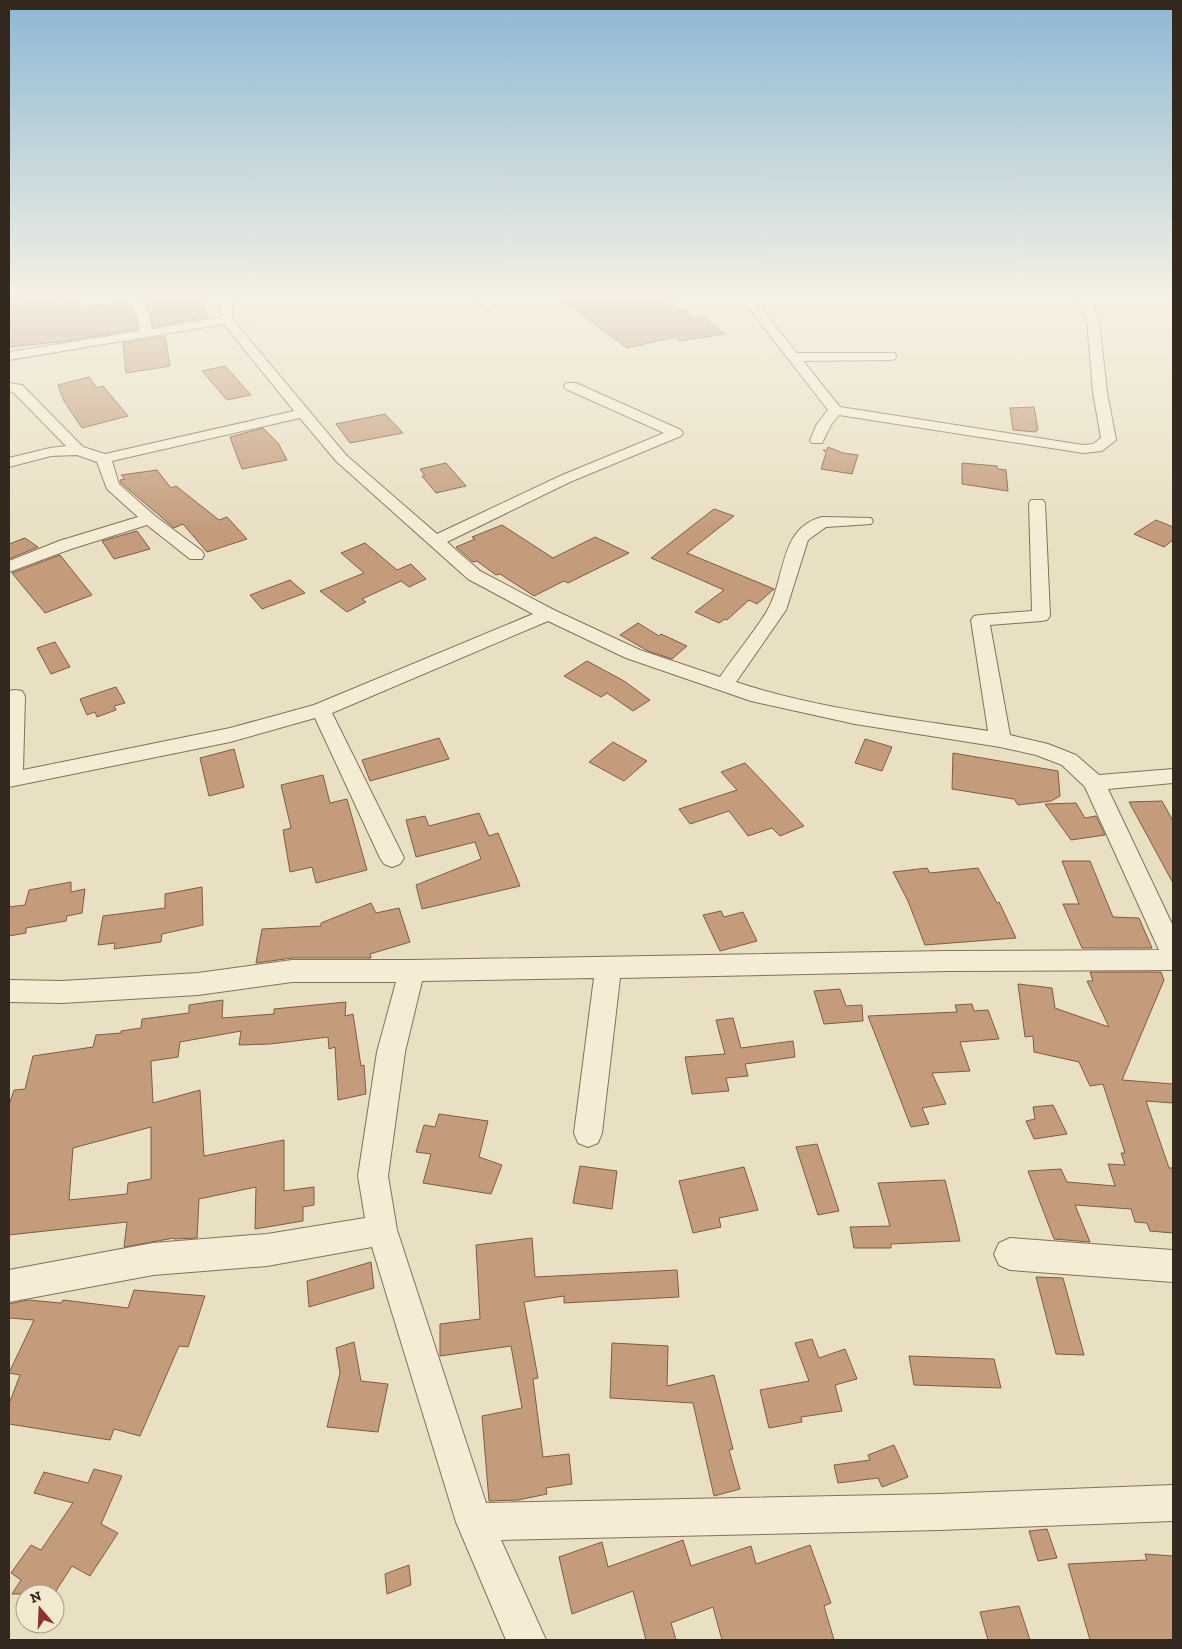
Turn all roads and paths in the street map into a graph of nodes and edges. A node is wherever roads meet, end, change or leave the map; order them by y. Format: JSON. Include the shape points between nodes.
{"nodes":[{"id":1,"x":272,"y":375,"type":"edge"},
{"id":2,"x":807,"y":375,"type":"edge"},
{"id":3,"x":1098,"y":375,"type":"edge"},
{"id":4,"x":571,"y":386,"type":"dead end"},
{"id":5,"x":9,"y":387,"type":"edge"},
{"id":6,"x":835,"y":410,"type":"junction"},
{"id":7,"x":304,"y":413,"type":"junction"},
{"id":8,"x":817,"y":440,"type":"dead end"},
{"id":9,"x":78,"y":450,"type":"junction"},
{"id":10,"x":104,"y":459,"type":"junction"},
{"id":11,"x":9,"y":463,"type":"edge"},
{"id":12,"x":1037,"y":503,"type":"dead end"},
{"id":13,"x":149,"y":519,"type":"junction"},
{"id":14,"x":865,"y":521,"type":"dead end"},
{"id":15,"x":436,"y":540,"type":"junction"},
{"id":16,"x":196,"y":555,"type":"dead end"},
{"id":17,"x":9,"y":566,"type":"edge"},
{"id":18,"x":548,"y":614,"type":"junction"},
{"id":19,"x":724,"y":685,"type":"junction"},
{"id":20,"x":15,"y":696,"type":"dead end"},
{"id":21,"x":320,"y":710,"type":"junction"},
{"id":22,"x":1000,"y":740,"type":"junction"},
{"id":23,"x":1173,"y":776,"type":"edge"},
{"id":24,"x":10,"y":780,"type":"edge"},
{"id":25,"x":1094,"y":783,"type":"junction"},
{"id":26,"x":392,"y":858,"type":"dead end"},
{"id":27,"x":1173,"y":952,"type":"edge"},
{"id":28,"x":1173,"y":960,"type":"edge"},
{"id":29,"x":608,"y":968,"type":"junction"},
{"id":30,"x":412,"y":971,"type":"junction"},
{"id":31,"x":9,"y":991,"type":"edge"},
{"id":32,"x":588,"y":1133,"type":"dead end"},
{"id":33,"x":382,"y":1230,"type":"junction"},
{"id":34,"x":1010,"y":1254,"type":"dead end"},
{"id":35,"x":1173,"y":1266,"type":"edge"},
{"id":36,"x":9,"y":1286,"type":"edge"},
{"id":37,"x":1173,"y":1503,"type":"edge"},
{"id":38,"x":474,"y":1522,"type":"junction"},
{"id":39,"x":526,"y":1640,"type":"edge"}],
"edges":[{"from":1,"to":7,"type":"street"},
{"from":2,"to":6,"type":"street"},
{"from":3,"to":6,"type":"street","via":[[1109,440],[1097,448],[1083,449]]},
{"from":4,"to":15,"type":"street","via":[[676,433],[565,479]]},
{"from":5,"to":9,"type":"street","via":[[17,388]]},
{"from":6,"to":8,"type":"street"},
{"from":7,"to":10,"type":"street"},
{"from":7,"to":15,"type":"street","via":[[342,458]]},
{"from":9,"to":10,"type":"street"},
{"from":9,"to":11,"type":"street","via":[[50,452]]},
{"from":10,"to":13,"type":"street","via":[[112,486]]},
{"from":12,"to":22,"type":"street","via":[[1041,616],[980,620]]},
{"from":13,"to":16,"type":"street"},
{"from":13,"to":17,"type":"street"},
{"from":14,"to":19,"type":"street","via":[[822,522],[800,538],[777,610]]},
{"from":15,"to":18,"type":"street","via":[[474,575]]},
{"from":18,"to":19,"type":"street","via":[[633,654]]},
{"from":18,"to":21,"type":"street"},
{"from":19,"to":22,"type":"street","via":[[758,696],[855,717]]},
{"from":20,"to":24,"type":"street"},
{"from":21,"to":24,"type":"street","via":[[230,735]]},
{"from":21,"to":26,"type":"street"},
{"from":22,"to":25,"type":"street","via":[[1041,749],[1069,760]]},
{"from":23,"to":25,"type":"street"},
{"from":25,"to":27,"type":"street"},
{"from":28,"to":29,"type":"street"},
{"from":29,"to":30,"type":"street"},
{"from":29,"to":32,"type":"street"},
{"from":30,"to":31,"type":"street","via":[[292,971],[198,984],[62,992]]},
{"from":30,"to":33,"type":"street","via":[[391,1052],[374,1176]]},
{"from":33,"to":36,"type":"street","via":[[267,1250],[153,1259]]},
{"from":33,"to":38,"type":"street"},
{"from":34,"to":35,"type":"street"},
{"from":37,"to":38,"type":"street","via":[[939,1512]]},
{"from":38,"to":39,"type":"street"}]}
